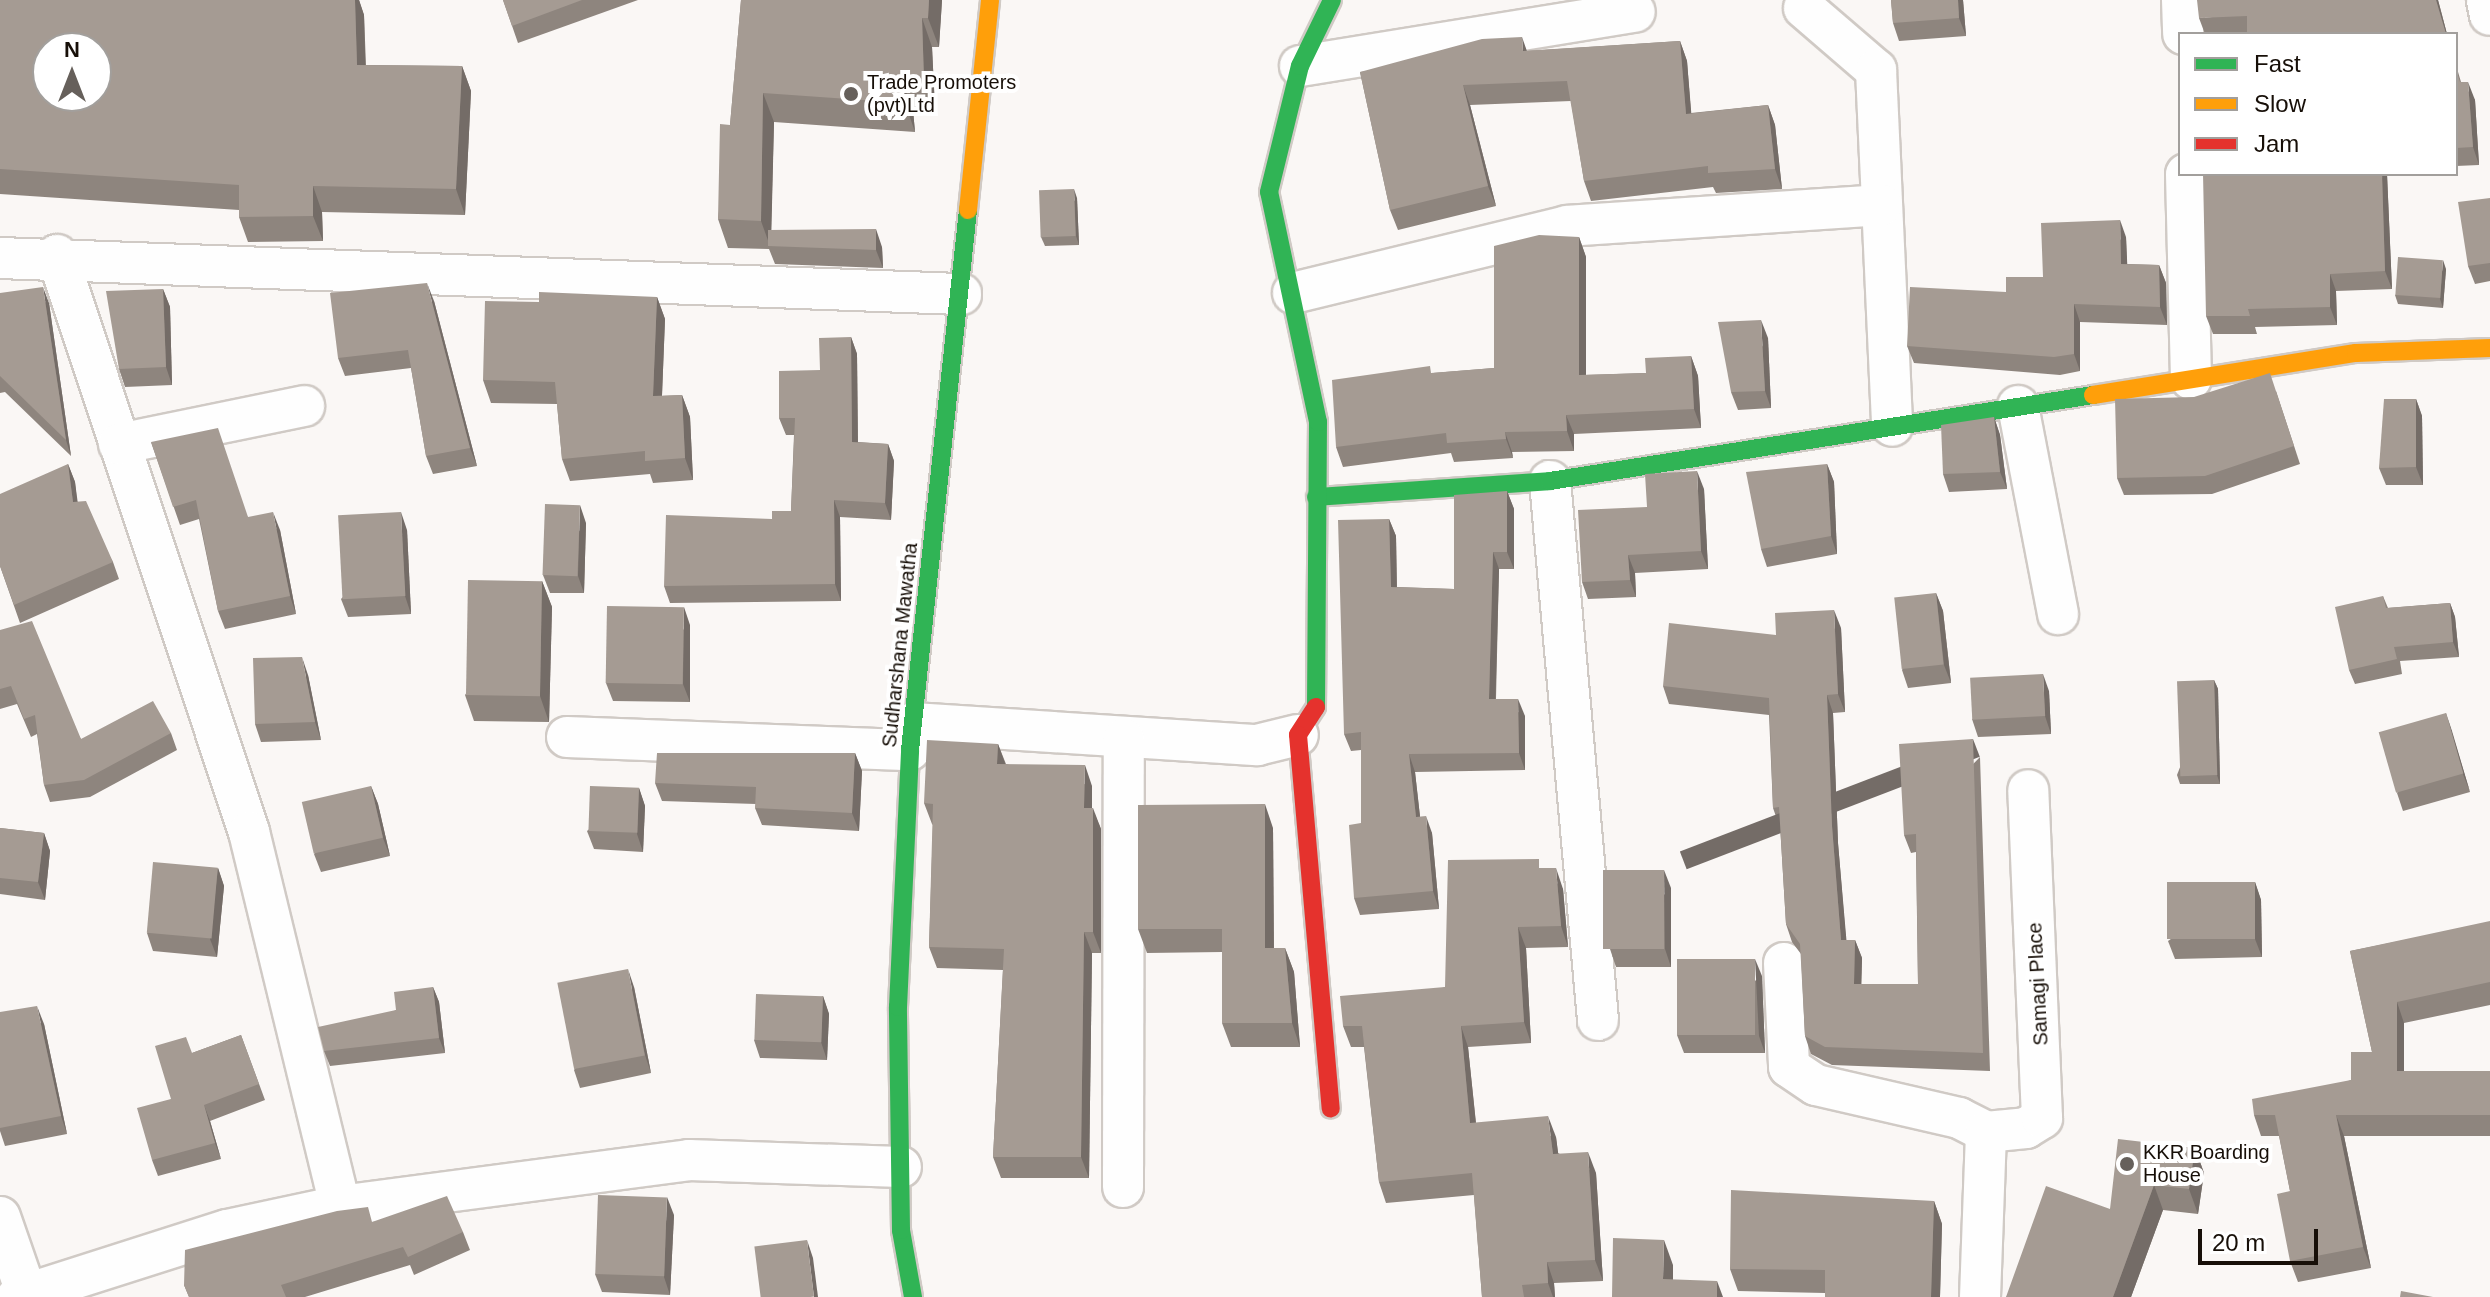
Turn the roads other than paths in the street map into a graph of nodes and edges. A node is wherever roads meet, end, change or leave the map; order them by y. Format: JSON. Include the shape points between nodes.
{"nodes":[{"id":1,"x":990,"y":0,"type":"edge"},
{"id":2,"x":1332,"y":0,"type":"edge"},
{"id":3,"x":2182,"y":0,"type":"edge"},
{"id":4,"x":2487,"y":0,"type":"edge"},
{"id":5,"x":1804,"y":8,"type":"dead end"},
{"id":6,"x":1635,"y":12,"type":"dead end"},
{"id":7,"x":2490,"y":15,"type":"edge"},
{"id":8,"x":2183,"y":32,"type":"edge"},
{"id":9,"x":1300,"y":66,"type":"junction"},
{"id":10,"x":2186,"y":176,"type":"edge"},
{"id":11,"x":1881,"y":205,"type":"junction"},
{"id":12,"x":57,"y":255,"type":"junction"},
{"id":13,"x":0,"y":258,"type":"edge"},
{"id":14,"x":1293,"y":293,"type":"junction"},
{"id":15,"x":961,"y":294,"type":"junction"},
{"id":16,"x":2490,"y":348,"type":"edge"},
{"id":17,"x":2191,"y":379,"type":"junction"},
{"id":18,"x":304,"y":406,"type":"dead end"},
{"id":19,"x":2018,"y":406,"type":"junction"},
{"id":20,"x":1892,"y":426,"type":"junction"},
{"id":21,"x":119,"y":444,"type":"junction"},
{"id":22,"x":1550,"y":481,"type":"junction"},
{"id":23,"x":1316,"y":497,"type":"junction"},
{"id":24,"x":2058,"y":614,"type":"dead end"},
{"id":25,"x":1298,"y":735,"type":"junction"},
{"id":26,"x":567,"y":737,"type":"dead end"},
{"id":27,"x":911,"y":737,"type":"junction"},
{"id":28,"x":1124,"y":739,"type":"junction"},
{"id":29,"x":2028,"y":790,"type":"dead end"},
{"id":30,"x":1784,"y":963,"type":"dead end"},
{"id":31,"x":1598,"y":1020,"type":"dead end"},
{"id":32,"x":1331,"y":1109,"type":"dead end"},
{"id":33,"x":1986,"y":1132,"type":"junction"},
{"id":34,"x":901,"y":1167,"type":"junction"},
{"id":35,"x":1123,"y":1187,"type":"dead end"},
{"id":36,"x":340,"y":1206,"type":"junction"},
{"id":37,"x":0,"y":1217,"type":"edge"},
{"id":38,"x":22,"y":1296,"type":"edge"},
{"id":39,"x":913,"y":1297,"type":"edge"},
{"id":40,"x":1980,"y":1297,"type":"edge"}],
"edges":[{"from":1,"to":15,"type":"street","name":"Sudharshana Mawatha"},
{"from":2,"to":9,"type":"street"},
{"from":3,"to":8,"type":"street"},
{"from":4,"to":7,"type":"street"},
{"from":5,"to":11,"type":"street","via":[[1876,70]]},
{"from":6,"to":9,"type":"street"},
{"from":9,"to":14,"type":"street","via":[[1269,192]]},
{"from":10,"to":17,"type":"street"},
{"from":11,"to":14,"type":"street","via":[[1567,226]]},
{"from":11,"to":20,"type":"street"},
{"from":12,"to":13,"type":"street"},
{"from":12,"to":15,"type":"street"},
{"from":12,"to":21,"type":"street"},
{"from":14,"to":23,"type":"street","via":[[1318,422]]},
{"from":15,"to":27,"type":"street","name":"Sudharshana Mawatha"},
{"from":16,"to":17,"type":"street","via":[[2356,353]]},
{"from":17,"to":19,"type":"street"},
{"from":18,"to":21,"type":"street"},
{"from":19,"to":20,"type":"street"},
{"from":19,"to":24,"type":"street"},
{"from":20,"to":22,"type":"street"},
{"from":21,"to":36,"type":"street","via":[[249,832]]},
{"from":22,"to":23,"type":"street"},
{"from":22,"to":31,"type":"street"},
{"from":23,"to":25,"type":"street","via":[[1320,701]]},
{"from":25,"to":28,"type":"street","via":[[1257,745]]},
{"from":25,"to":32,"type":"street"},
{"from":26,"to":27,"type":"street"},
{"from":27,"to":28,"type":"street"},
{"from":27,"to":34,"type":"street","name":"Sudharshana Mawatha","via":[[898,1007]]},
{"from":28,"to":35,"type":"street"},
{"from":29,"to":33,"type":"street","name":"Samagi Place","via":[[2042,1118],[2026,1128]]},
{"from":30,"to":33,"type":"street","name":"Samagi Place","via":[[1789,1067],[1816,1085],[1959,1118]]},
{"from":33,"to":40,"type":"street"},
{"from":34,"to":36,"type":"street","via":[[689,1160]]},
{"from":34,"to":39,"type":"street","name":"Sudharshana Mawatha","via":[[901,1230]]},
{"from":36,"to":38,"type":"street","via":[[227,1230]]},
{"from":37,"to":38,"type":"street"}]}
